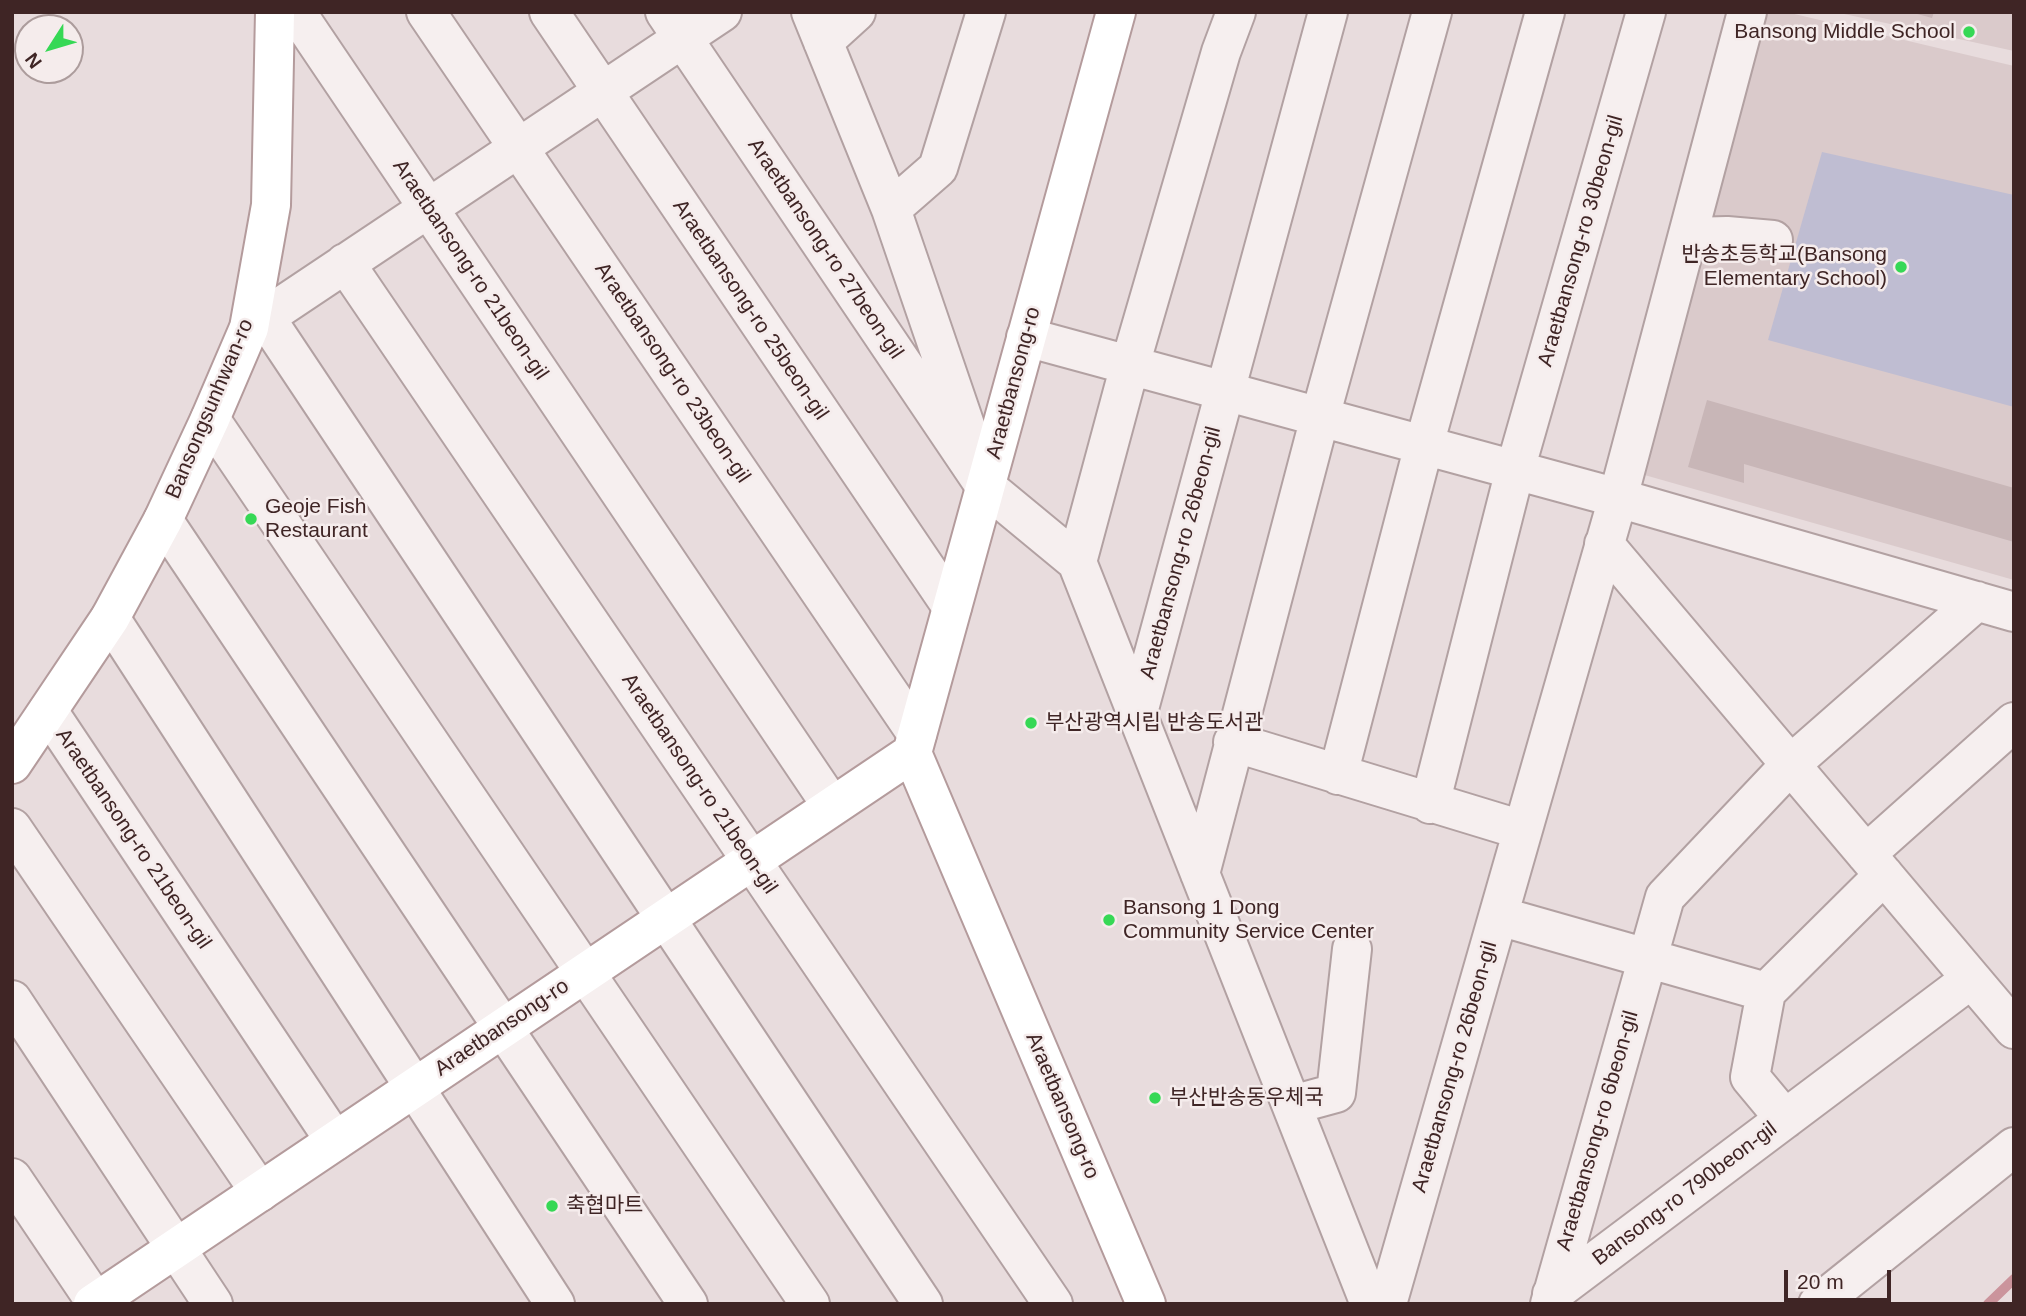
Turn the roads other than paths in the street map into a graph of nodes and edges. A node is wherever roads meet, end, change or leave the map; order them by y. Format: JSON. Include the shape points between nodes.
{"nodes":[{"id":1,"x":275,"y":12,"type":"edge"},
{"id":2,"x":296,"y":12,"type":"edge"},
{"id":3,"x":426,"y":12,"type":"edge"},
{"id":4,"x":549,"y":12,"type":"edge"},
{"id":5,"x":722,"y":12,"type":"edge"},
{"id":6,"x":856,"y":12,"type":"edge"},
{"id":7,"x":986,"y":12,"type":"edge"},
{"id":8,"x":1116,"y":12,"type":"edge"},
{"id":9,"x":1236,"y":12,"type":"edge"},
{"id":10,"x":1328,"y":12,"type":"edge"},
{"id":11,"x":1432,"y":12,"type":"edge"},
{"id":12,"x":1545,"y":12,"type":"edge"},
{"id":13,"x":1646,"y":12,"type":"edge"},
{"id":14,"x":1747,"y":12,"type":"edge"},
{"id":15,"x":674,"y":25,"type":"edge"},
{"id":16,"x":817,"y":27,"type":"edge"},
{"id":17,"x":602,"y":92,"type":"junction"},
{"id":18,"x":518,"y":148,"type":"junction"},
{"id":19,"x":428,"y":208,"type":"junction"},
{"id":20,"x":891,"y":209,"type":"junction"},
{"id":21,"x":1689,"y":237,"type":"junction"},
{"id":22,"x":1773,"y":240,"type":"dead end"},
{"id":23,"x":345,"y":264,"type":"junction"},
{"id":24,"x":257,"y":322,"type":"junction"},
{"id":25,"x":1027,"y":337,"type":"junction"},
{"id":26,"x":1130,"y":365,"type":"junction"},
{"id":27,"x":1224,"y":391,"type":"junction"},
{"id":28,"x":1320,"y":417,"type":"junction"},
{"id":29,"x":210,"y":419,"type":"junction"},
{"id":30,"x":1424,"y":445,"type":"junction"},
{"id":31,"x":1516,"y":470,"type":"junction"},
{"id":32,"x":985,"y":486,"type":"junction"},
{"id":33,"x":1618,"y":498,"type":"junction"},
{"id":34,"x":163,"y":520,"type":"junction"},
{"id":35,"x":1604,"y":544,"type":"junction"},
{"id":36,"x":1077,"y":562,"type":"junction"},
{"id":37,"x":1977,"y":601,"type":"junction"},
{"id":38,"x":952,"y":607,"type":"junction"},
{"id":39,"x":2014,"y":612,"type":"edge"},
{"id":40,"x":110,"y":618,"type":"junction"},
{"id":41,"x":48,"y":711,"type":"junction"},
{"id":42,"x":1137,"y":716,"type":"junction"},
{"id":43,"x":2014,"y":722,"type":"edge"},
{"id":44,"x":1233,"y":742,"type":"junction"},
{"id":45,"x":914,"y":744,"type":"junction"},
{"id":46,"x":12,"y":764,"type":"edge"},
{"id":47,"x":1790,"y":765,"type":"junction"},
{"id":48,"x":1338,"y":775,"type":"junction"},
{"id":49,"x":1430,"y":804,"type":"junction"},
{"id":50,"x":832,"y":806,"type":"junction"},
{"id":51,"x":12,"y":828,"type":"edge"},
{"id":52,"x":1522,"y":830,"type":"junction"},
{"id":53,"x":751,"y":861,"type":"junction"},
{"id":54,"x":1875,"y":865,"type":"junction"},
{"id":55,"x":1200,"y":874,"type":"junction"},
{"id":56,"x":1499,"y":916,"type":"junction"},
{"id":57,"x":666,"y":918,"type":"junction"},
{"id":58,"x":1352,"y":949,"type":"dead end"},
{"id":59,"x":1647,"y":958,"type":"junction"},
{"id":60,"x":585,"y":973,"type":"junction"},
{"id":61,"x":1971,"y":979,"type":"junction"},
{"id":62,"x":1766,"y":992,"type":"junction"},
{"id":63,"x":12,"y":1000,"type":"edge"},
{"id":64,"x":2012,"y":1023,"type":"edge"},
{"id":65,"x":503,"y":1027,"type":"junction"},
{"id":66,"x":415,"y":1087,"type":"junction"},
{"id":67,"x":1292,"y":1105,"type":"junction"},
{"id":68,"x":1785,"y":1119,"type":"junction"},
{"id":69,"x":335,"y":1141,"type":"junction"},
{"id":70,"x":2014,"y":1146,"type":"edge"},
{"id":71,"x":12,"y":1178,"type":"edge"},
{"id":72,"x":260,"y":1192,"type":"junction"},
{"id":73,"x":176,"y":1247,"type":"junction"},
{"id":74,"x":1551,"y":1299,"type":"edge"},
{"id":75,"x":95,"y":1303,"type":"edge"},
{"id":76,"x":213,"y":1304,"type":"edge"},
{"id":77,"x":555,"y":1304,"type":"edge"},
{"id":78,"x":688,"y":1304,"type":"edge"},
{"id":79,"x":810,"y":1304,"type":"edge"},
{"id":80,"x":923,"y":1304,"type":"edge"},
{"id":81,"x":1053,"y":1304,"type":"edge"},
{"id":82,"x":1146,"y":1304,"type":"edge"},
{"id":83,"x":1370,"y":1304,"type":"edge"},
{"id":84,"x":1387,"y":1304,"type":"edge"},
{"id":85,"x":1818,"y":1304,"type":"edge"}],
"edges":[{"from":1,"to":24,"type":"main road","name":"Bansongsunhwan-ro","via":[[271,205]]},
{"from":2,"to":19,"type":"street","name":"Araetbansong-ro 21beon-gil"},
{"from":3,"to":18,"type":"street","name":"Araetbansong-ro 23beon-gil"},
{"from":4,"to":17,"type":"street","name":"Araetbansong-ro 25beon-gil"},
{"from":5,"to":15,"type":"street"},
{"from":6,"to":16,"type":"street"},
{"from":7,"to":20,"type":"street","via":[[938,168]]},
{"from":8,"to":25,"type":"main road","name":"Araetbansong-ro"},
{"from":9,"to":26,"type":"street"},
{"from":10,"to":27,"type":"street"},
{"from":11,"to":28,"type":"street"},
{"from":12,"to":30,"type":"street"},
{"from":13,"to":31,"type":"street","name":"Araetbansong-ro 30beon-gil"},
{"from":14,"to":21,"type":"street"},
{"from":15,"to":17,"type":"street"},
{"from":15,"to":32,"type":"street","name":"Araetbansong-ro 27beon-gil"},
{"from":16,"to":20,"type":"street"},
{"from":17,"to":18,"type":"street"},
{"from":17,"to":38,"type":"street","name":"Araetbansong-ro 25beon-gil"},
{"from":18,"to":19,"type":"street"},
{"from":18,"to":45,"type":"street","name":"Araetbansong-ro 23beon-gil"},
{"from":19,"to":23,"type":"street"},
{"from":19,"to":50,"type":"street","name":"Araetbansong-ro 21beon-gil"},
{"from":20,"to":32,"type":"street"},
{"from":21,"to":22,"type":"street"},
{"from":21,"to":33,"type":"street"},
{"from":23,"to":24,"type":"street"},
{"from":23,"to":53,"type":"street","name":"Araetbansong-ro 21beon-gil"},
{"from":24,"to":29,"type":"main road","name":"Bansongsunhwan-ro"},
{"from":24,"to":57,"type":"street"},
{"from":25,"to":26,"type":"street"},
{"from":25,"to":32,"type":"main road","name":"Araetbansong-ro"},
{"from":26,"to":27,"type":"street"},
{"from":26,"to":36,"type":"street"},
{"from":27,"to":28,"type":"street"},
{"from":27,"to":42,"type":"street","name":"Araetbansong-ro 26beon-gil"},
{"from":28,"to":30,"type":"street"},
{"from":28,"to":44,"type":"street"},
{"from":29,"to":34,"type":"main road","name":"Bansongsunhwan-ro"},
{"from":29,"to":60,"type":"street"},
{"from":30,"to":31,"type":"street"},
{"from":30,"to":48,"type":"street"},
{"from":31,"to":33,"type":"street"},
{"from":31,"to":49,"type":"street","name":"Araetbansong-ro 30beon-gil"},
{"from":32,"to":36,"type":"street","name":"Araetbansong-ro 26beon-gil"},
{"from":32,"to":38,"type":"main road","name":"Araetbansong-ro"},
{"from":33,"to":35,"type":"street"},
{"from":33,"to":37,"type":"street"},
{"from":34,"to":40,"type":"main road","name":"Bansongsunhwan-ro"},
{"from":34,"to":65,"type":"street"},
{"from":35,"to":47,"type":"street"},
{"from":35,"to":52,"type":"street"},
{"from":36,"to":42,"type":"street","name":"Araetbansong-ro 26beon-gil"},
{"from":37,"to":39,"type":"street"},
{"from":37,"to":47,"type":"street"},
{"from":38,"to":45,"type":"main road","name":"Araetbansong-ro"},
{"from":40,"to":41,"type":"main road","name":"Bansongsunhwan-ro"},
{"from":40,"to":66,"type":"street"},
{"from":41,"to":46,"type":"main road","name":"Bansongsunhwan-ro"},
{"from":41,"to":69,"type":"street","name":"Araetbansong-ro 21beon-gil"},
{"from":42,"to":55,"type":"street","name":"Araetbansong-ro 26beon-gil"},
{"from":43,"to":54,"type":"street"},
{"from":44,"to":48,"type":"street"},
{"from":44,"to":55,"type":"street"},
{"from":45,"to":50,"type":"main road","name":"Araetbansong-ro"},
{"from":45,"to":82,"type":"main road","name":"Araetbansong-ro"},
{"from":47,"to":54,"type":"street"},
{"from":47,"to":59,"type":"street","via":[[1665,897]]},
{"from":48,"to":49,"type":"street"},
{"from":49,"to":52,"type":"street"},
{"from":50,"to":53,"type":"main road","name":"Araetbansong-ro"},
{"from":51,"to":72,"type":"street"},
{"from":52,"to":56,"type":"street","name":"Araetbansong-ro 26beon-gil"},
{"from":53,"to":57,"type":"main road","name":"Araetbansong-ro"},
{"from":53,"to":81,"type":"street","name":"Araetbansong-ro 21beon-gil"},
{"from":54,"to":61,"type":"street"},
{"from":54,"to":62,"type":"street"},
{"from":55,"to":67,"type":"street","name":"Araetbansong-ro 26beon-gil"},
{"from":56,"to":59,"type":"street"},
{"from":56,"to":84,"type":"street","name":"Araetbansong-ro 26beon-gil"},
{"from":57,"to":60,"type":"main road","name":"Araetbansong-ro"},
{"from":57,"to":80,"type":"street"},
{"from":58,"to":67,"type":"street","via":[[1336,1093]]},
{"from":59,"to":62,"type":"street"},
{"from":59,"to":74,"type":"street","name":"Araetbansong-ro 6beon-gil"},
{"from":60,"to":65,"type":"main road","name":"Araetbansong-ro"},
{"from":60,"to":79,"type":"street"},
{"from":61,"to":64,"type":"street"},
{"from":61,"to":68,"type":"street","name":"Bansong-ro 790beon-gil"},
{"from":62,"to":68,"type":"street","name":"Bansong-ro 790beon-gil","via":[[1750,1077]]},
{"from":63,"to":73,"type":"street"},
{"from":65,"to":66,"type":"main road","name":"Araetbansong-ro"},
{"from":65,"to":78,"type":"street"},
{"from":66,"to":69,"type":"main road","name":"Araetbansong-ro"},
{"from":66,"to":77,"type":"street"},
{"from":67,"to":83,"type":"street","name":"Araetbansong-ro 26beon-gil"},
{"from":68,"to":74,"type":"street","name":"Bansong-ro 790beon-gil"},
{"from":69,"to":72,"type":"main road","name":"Araetbansong-ro"},
{"from":70,"to":85,"type":"street"},
{"from":71,"to":75,"type":"street"},
{"from":72,"to":73,"type":"main road","name":"Araetbansong-ro"},
{"from":73,"to":75,"type":"main road","name":"Araetbansong-ro"},
{"from":73,"to":76,"type":"street"}]}
